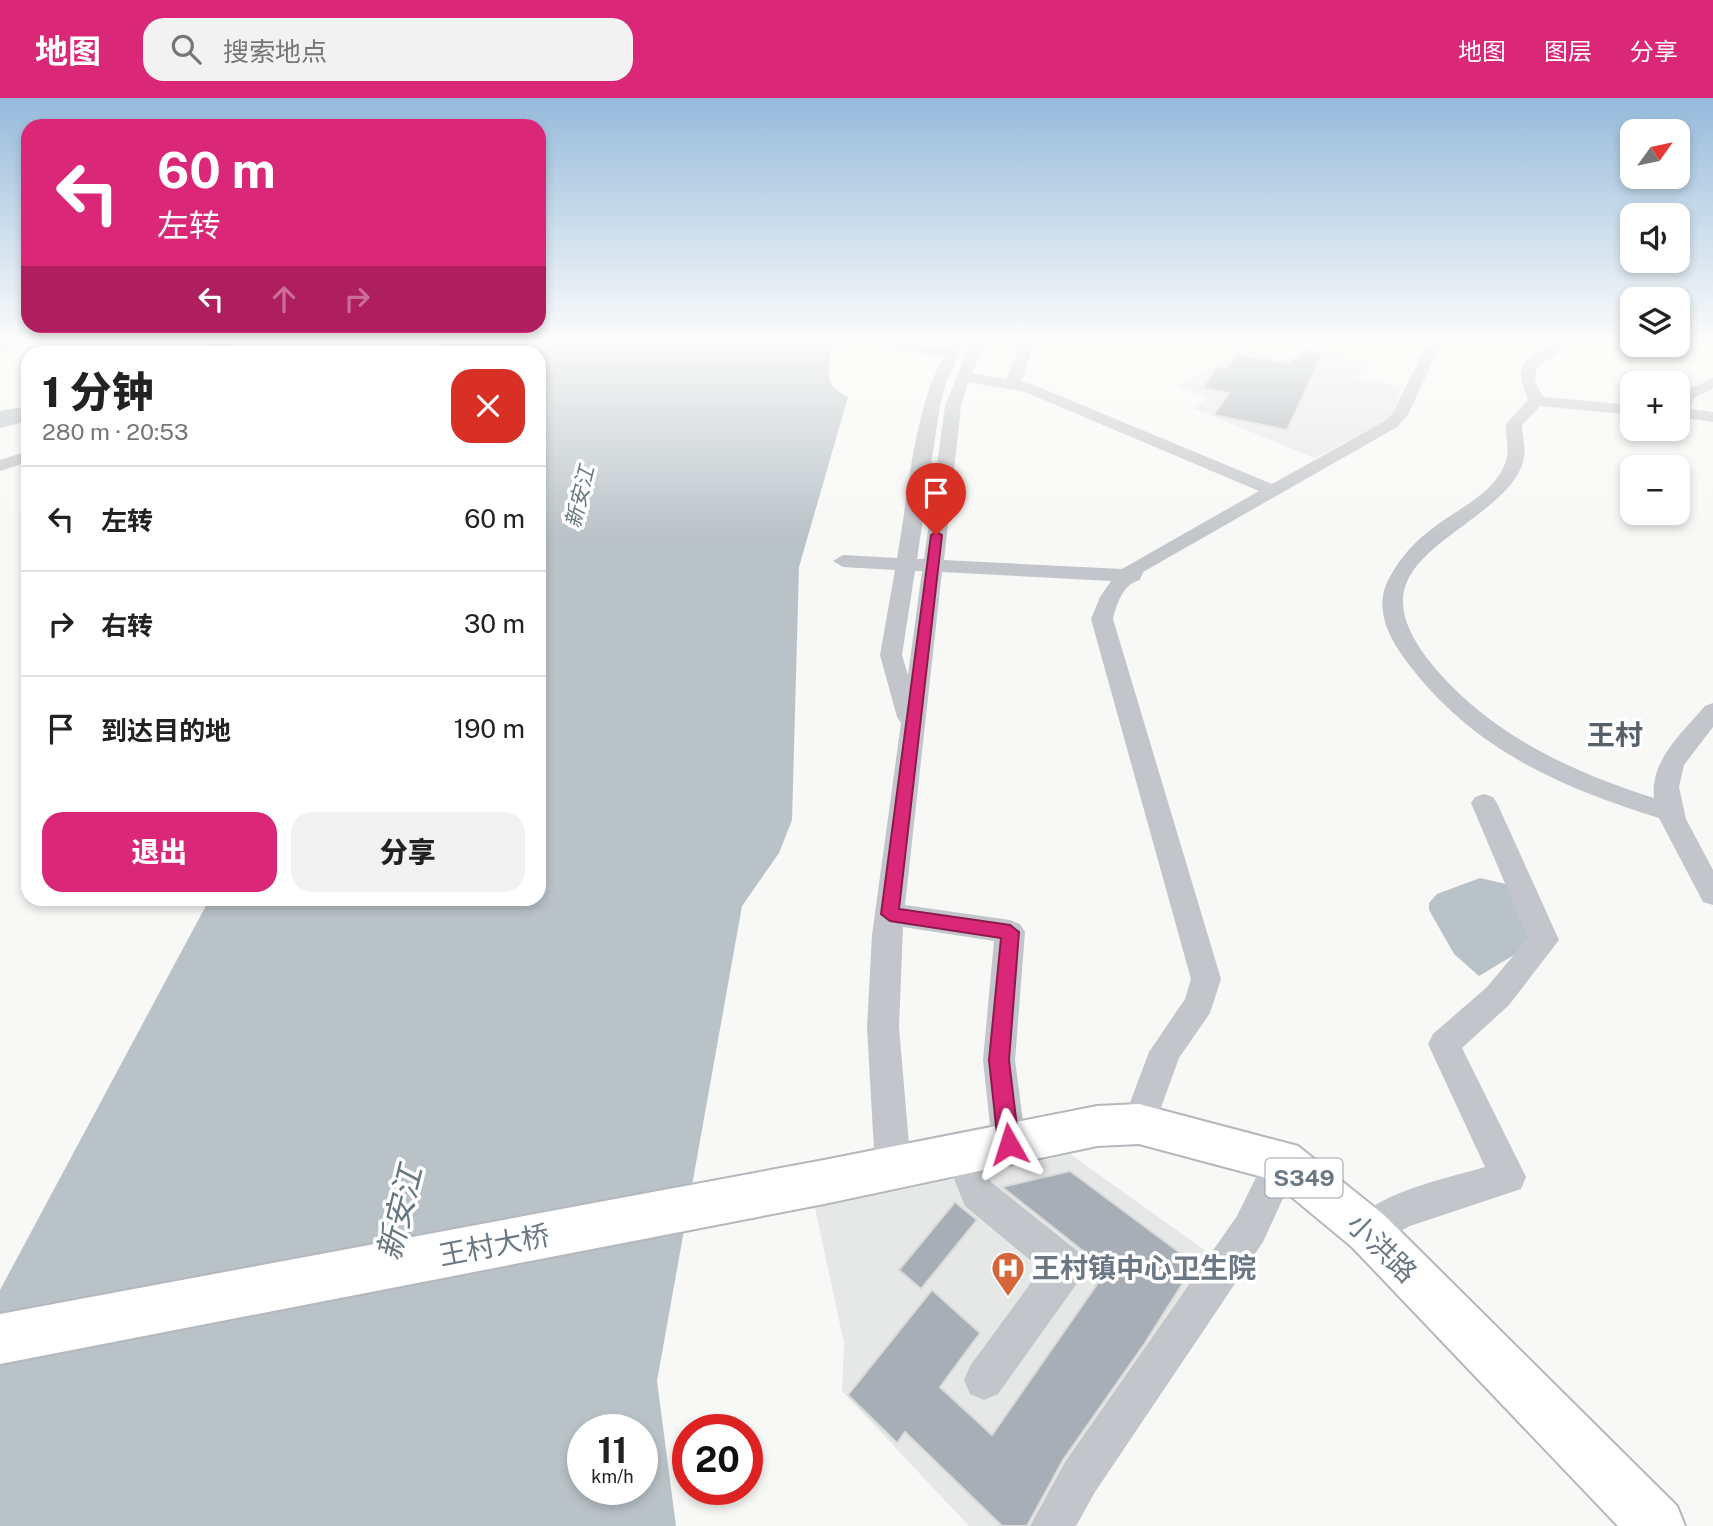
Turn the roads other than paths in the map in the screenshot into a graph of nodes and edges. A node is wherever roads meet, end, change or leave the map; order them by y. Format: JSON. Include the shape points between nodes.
{"nodes":[{"id":1,"x":932,"y":406,"type":"edge"},
{"id":2,"x":953,"y":406,"type":"edge"},
{"id":3,"x":1065,"y":406,"type":"edge"},
{"id":4,"x":1403,"y":406,"type":"edge"},
{"id":5,"x":1532,"y":406,"type":"edge"},
{"id":6,"x":1586,"y":406,"type":"edge"},
{"id":7,"x":1620,"y":409,"type":"edge"},
{"id":8,"x":1690,"y":414,"type":"edge"},
{"id":9,"x":1713,"y":417,"type":"edge"},
{"id":10,"x":21,"y":458,"type":"edge"},
{"id":11,"x":0,"y":466,"type":"edge"},
{"id":12,"x":1272,"y":490,"type":"junction"},
{"id":13,"x":908,"y":552,"type":"junction"},
{"id":14,"x":934,"y":555,"type":"junction"},
{"id":15,"x":844,"y":561,"type":"dead end"},
{"id":16,"x":1128,"y":578,"type":"junction"},
{"id":17,"x":1713,"y":711,"type":"edge"},
{"id":18,"x":914,"y":732,"type":"junction"},
{"id":19,"x":1485,"y":803,"type":"dead end"},
{"id":20,"x":1669,"y":812,"type":"junction"},
{"id":21,"x":1713,"y":894,"type":"edge"},
{"id":22,"x":890,"y":914,"type":"junction"},
{"id":23,"x":1139,"y":1124,"type":"junction"},
{"id":24,"x":1009,"y":1144,"type":"junction"},
{"id":25,"x":961,"y":1154,"type":"junction"},
{"id":26,"x":1282,"y":1161,"type":"junction"},
{"id":27,"x":893,"y":1168,"type":"junction"},
{"id":28,"x":824,"y":1182,"type":"joint"},
{"id":29,"x":1368,"y":1231,"type":"junction"},
{"id":30,"x":0,"y":1339,"type":"edge"},
{"id":31,"x":984,"y":1380,"type":"dead end"},
{"id":32,"x":1052,"y":1526,"type":"edge"},
{"id":33,"x":1657,"y":1526,"type":"edge"}],
"edges":[{"from":1,"to":13,"type":"street"},
{"from":2,"to":14,"type":"street"},
{"from":3,"to":12,"type":"street"},
{"from":4,"to":12,"type":"street","via":[[1396,420]]},
{"from":5,"to":20,"type":"street","via":[[1514,424],[1515,459],[1503,482],[1437,534],[1399,578],[1391,598],[1394,625],[1451,701],[1489,732],[1592,787]]},
{"from":6,"to":7,"type":"street"},
{"from":8,"to":9,"type":"street"},
{"from":10,"to":11,"type":"street"},
{"from":12,"to":16,"type":"street","via":[[1136,568]]},
{"from":13,"to":14,"type":"street"},
{"from":13,"to":18,"type":"street","via":[[891,655]]},
{"from":14,"to":16,"type":"street","via":[[1026,562]]},
{"from":14,"to":18,"type":"street"},
{"from":15,"to":16,"type":"street"},
{"from":16,"to":23,"type":"street","via":[[1108,600],[1102,619],[1206,979],[1199,1004],[1165,1052]]},
{"from":17,"to":20,"type":"street","via":[[1668,774]]},
{"from":18,"to":22,"type":"street"},
{"from":19,"to":29,"type":"street","via":[[1544,940],[1498,996],[1444,1044],[1508,1177],[1401,1211]]},
{"from":20,"to":21,"type":"street"},
{"from":22,"to":24,"type":"street","via":[[1010,932],[999,1060]]},
{"from":22,"to":27,"type":"street","via":[[883,1027]]},
{"from":23,"to":24,"type":"main road","name":"小洪路","number":"S349","via":[[1097,1126]]},
{"from":23,"to":26,"type":"main road","name":"小洪路","number":"S349"},
{"from":24,"to":25,"type":"main road","name":"小洪路","number":"S349"},
{"from":25,"to":27,"type":"main road","name":"小洪路","number":"S349"},
{"from":25,"to":31,"type":"street","via":[[978,1195],[1067,1266]]},
{"from":26,"to":29,"type":"main road","name":"小洪路","number":"S349"},
{"from":26,"to":32,"type":"street","via":[[1250,1229],[1080,1477]]},
{"from":27,"to":28,"type":"main road","name":"小洪路","number":"S349"},
{"from":28,"to":30,"type":"main road","name":"王村大桥","number":"S349"},
{"from":29,"to":33,"type":"main road","name":"小洪路","number":"S349"}]}
